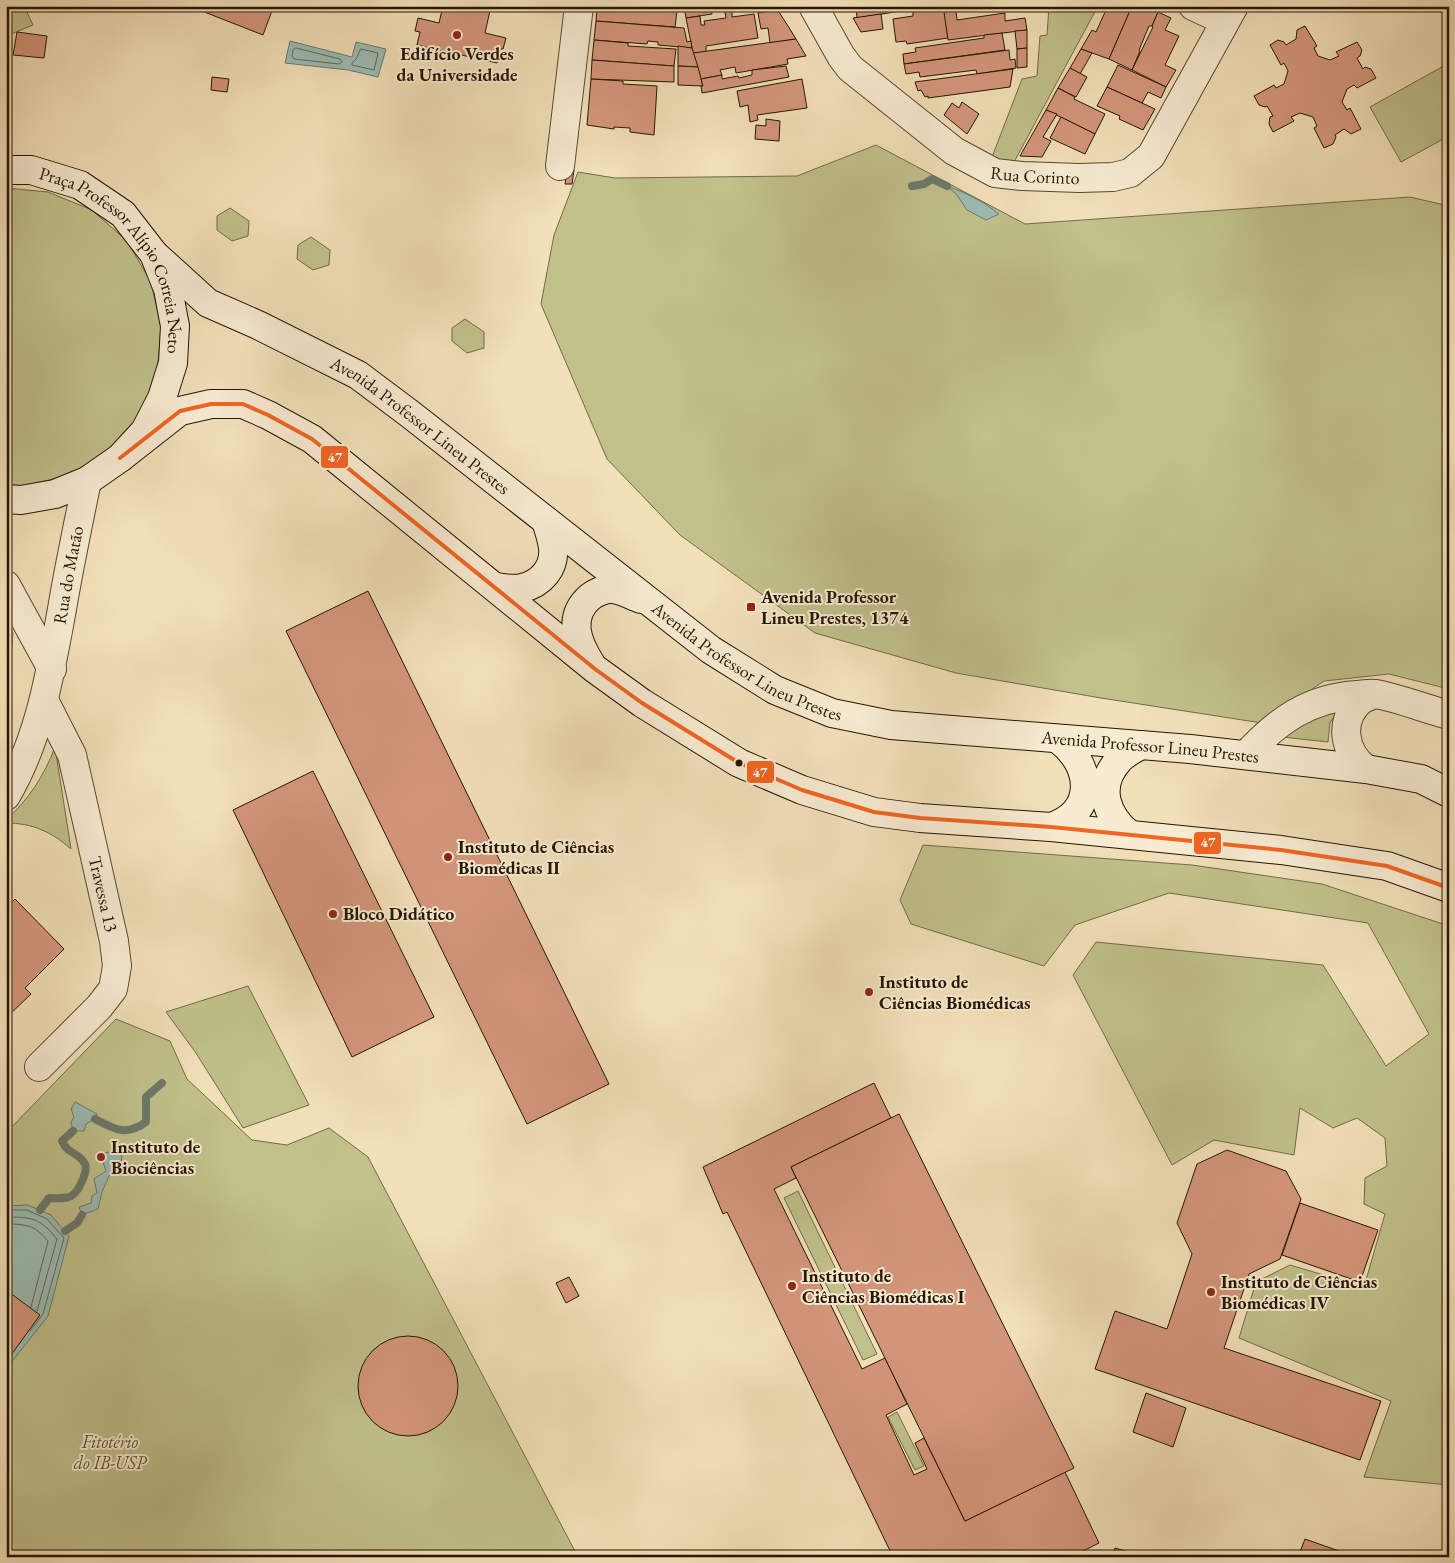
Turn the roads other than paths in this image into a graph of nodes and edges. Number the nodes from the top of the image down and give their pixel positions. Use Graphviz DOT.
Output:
graph roads {
  1 [pos="578,6"];
  2 [pos="813,6"];
  3 [pos="1193,6"];
  4 [pos="1230,14"];
  5 [pos="560,166"];
  6 [pos="6,170"];
  7 [pos="154,254"];
  8 [pos="120,458"];
  9 [pos="86,481"];
  10 [pos="6,499"];
  11 [pos="546,521"];
  12 [pos="6,585"];
  13 [pos="495,587"];
  14 [pos="654,605"];
  15 [pos="52,669"];
  16 [pos="595,669"];
  17 [pos="1374,694"];
  18 [pos="44,700"];
  19 [pos="1449,715"];
  20 [pos="1058,739"];
  21 [pos="1142,745"];
  22 [pos="1246,755"];
  23 [pos="1366,770"];
  24 [pos="1449,793"];
  25 [pos="6,796"];
  26 [pos="1051,827"];
  27 [pos="1130,836"];
  28 [pos="1449,888"];
  29 [pos="39,1067"];
  1 -- 5 [label="main road"];
  2 -- 4 [label="main road, Rua Corinto"];
  3 -- 4 [label="main road"];
  6 -- 7 [label="main road, Praça Professor Alípio Correia Neto"];
  7 -- 8 [label="main road, Praça Professor Alípio Correia Neto"];
  7 -- 11 [label="main road, Avenida Professor Lineu Prestes"];
  8 -- 9 [label="main road, Praça Professor Alípio Correia Neto"];
  8 -- 13 [label="main road"];
  9 -- 10 [label="main road, Praça Professor Alípio Correia Neto"];
  9 -- 15 [label="main road, Rua do Matão"];
  11 -- 13 [label="main road"];
  11 -- 14 [label="main road, Avenida Professor Lineu Prestes"];
  12 -- 15 [label="main road, Rua do Matão"];
  13 -- 16 [label="main road"];
  14 -- 16 [label="main road"];
  14 -- 20 [label="main road, Avenida Professor Lineu Prestes"];
  15 -- 18 [label="main road, Rua do Matão"];
  16 -- 26 [label="main road"];
  17 -- 19 [label="main road"];
  17 -- 22 [label="main road"];
  17 -- 23 [label="main road"];
  18 -- 25 [label="main road, Rua do Matão"];
  18 -- 29 [label="main road, Travessa 13"];
  20 -- 21 [label="main road, Avenida Professor Lineu Prestes"];
  20 -- 26 [label="main road"];
  21 -- 22 [label="main road, Avenida Professor Lineu Prestes"];
  21 -- 27 [label="main road"];
  22 -- 23 [label="main road, Avenida Professor Lineu Prestes"];
  23 -- 24 [label="main road, Avenida Professor Lineu Prestes"];
  26 -- 27 [label="main road"];
  27 -- 28 [label="main road"];
}
